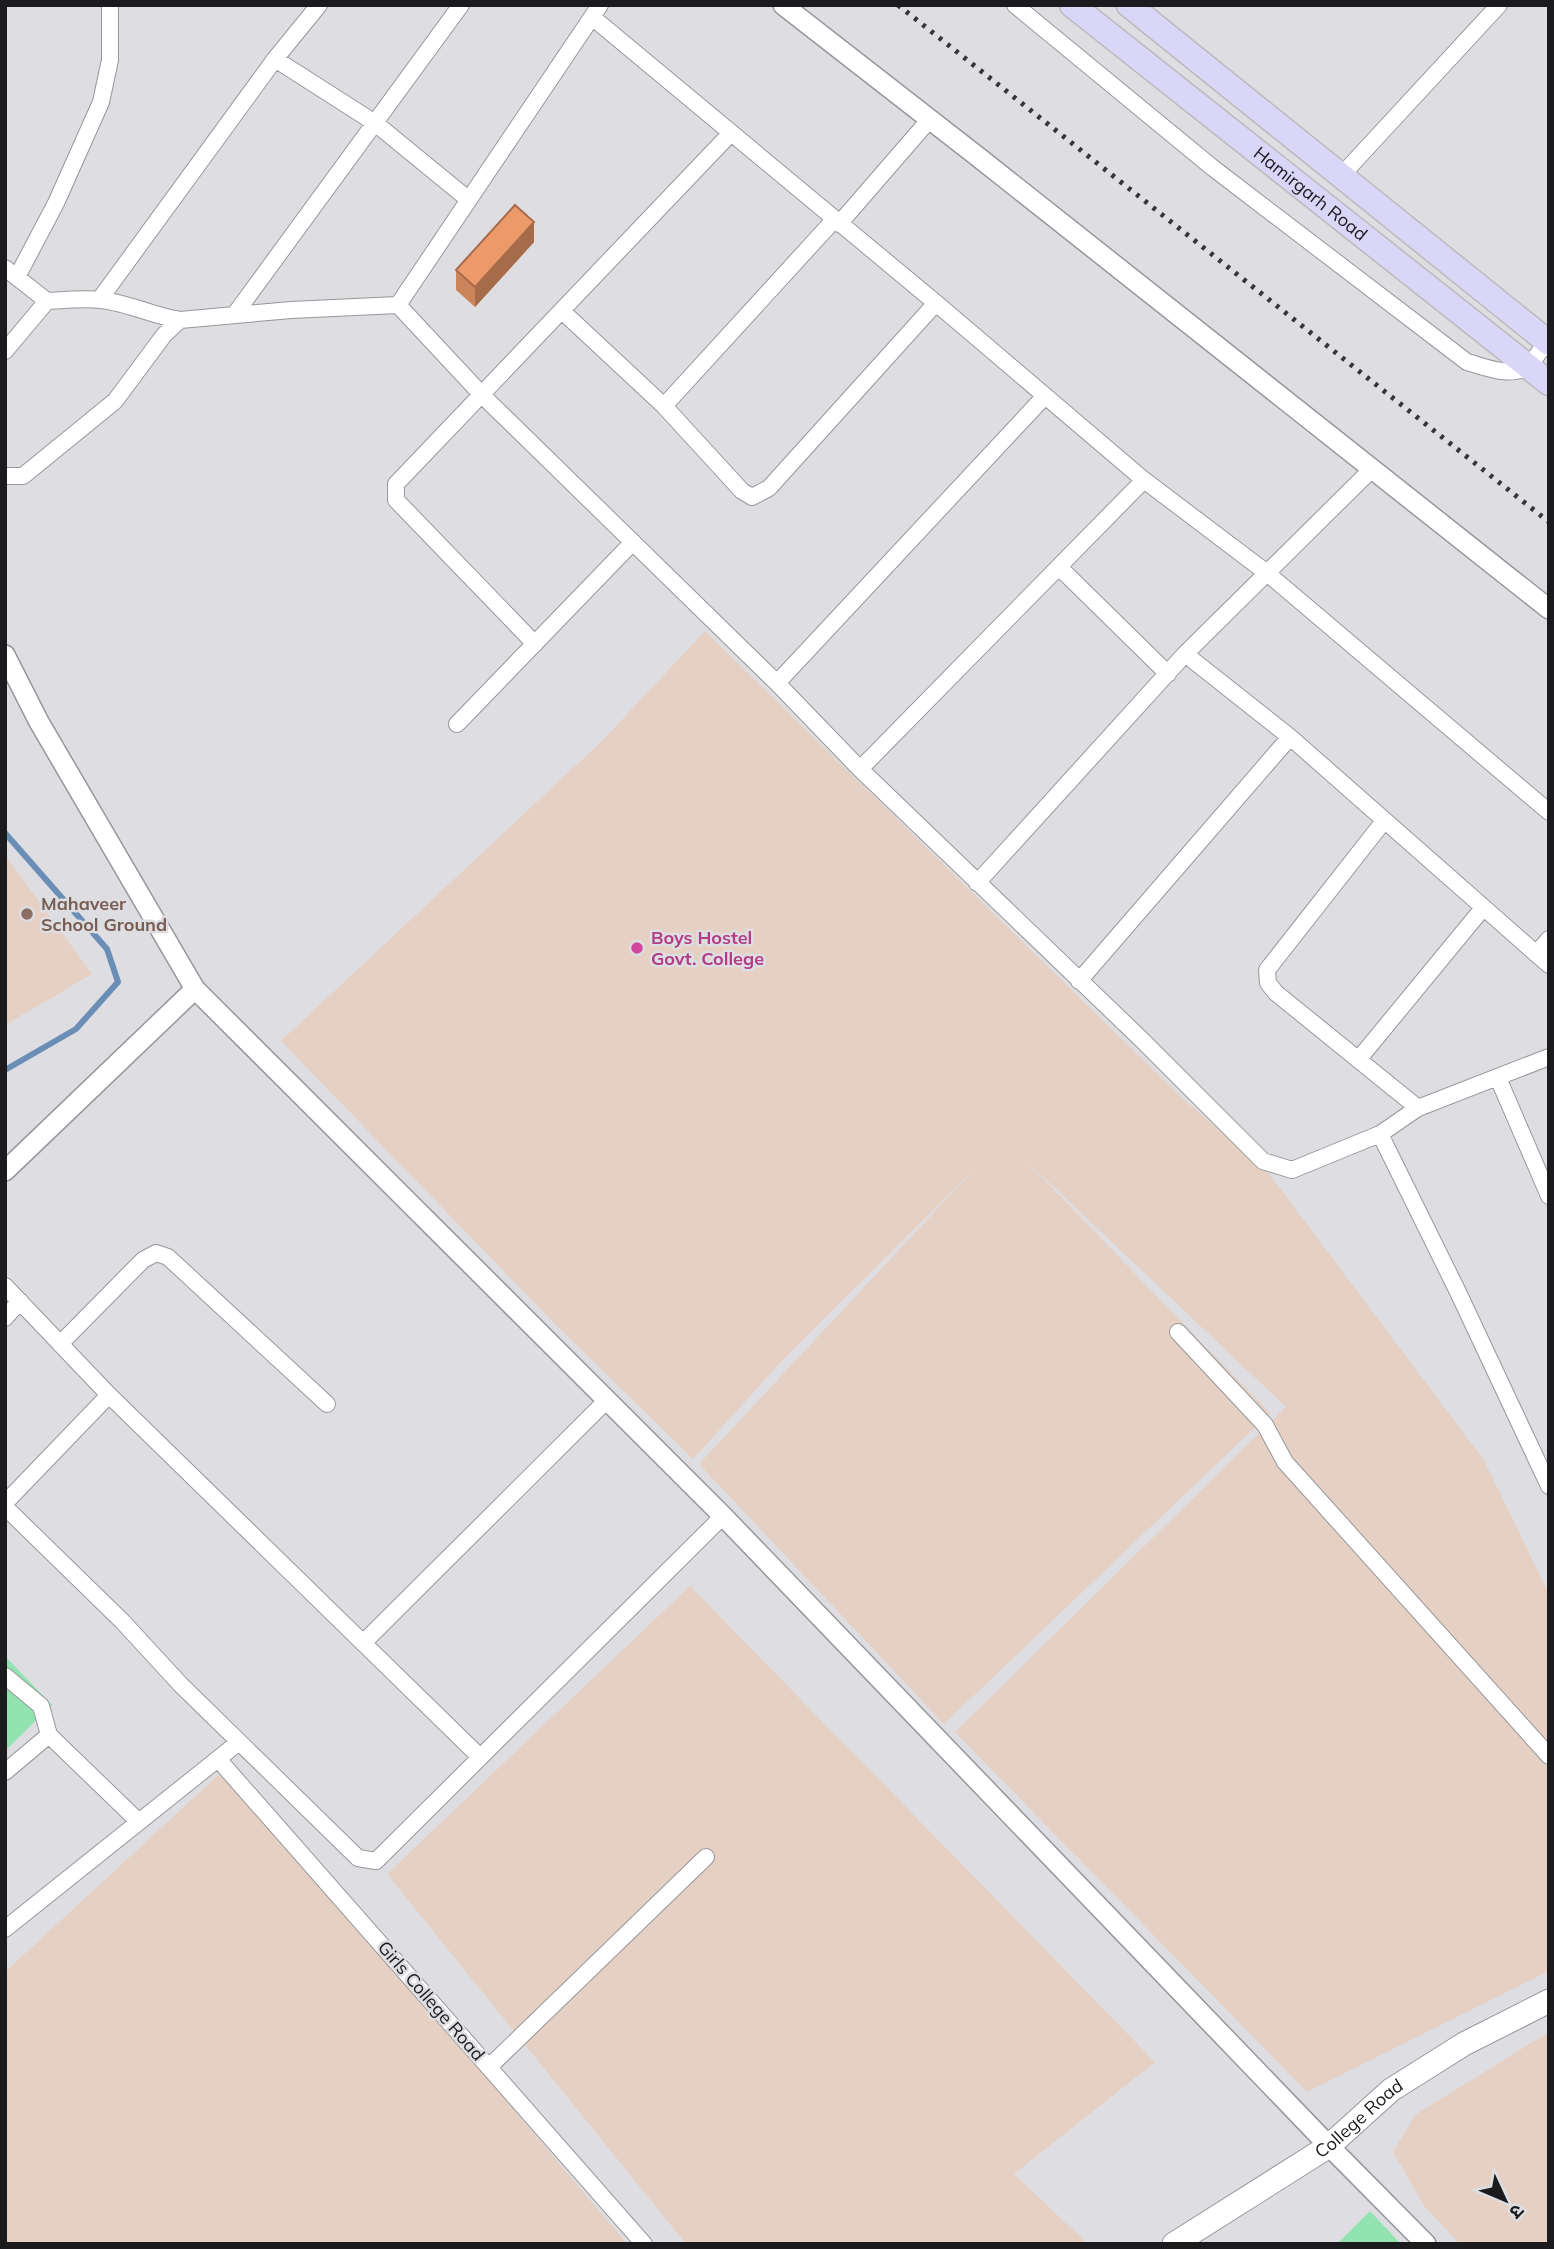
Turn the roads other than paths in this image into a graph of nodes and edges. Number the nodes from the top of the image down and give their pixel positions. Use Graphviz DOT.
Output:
graph roads {
  1 [pos="110,5"];
  2 [pos="319,5"];
  3 [pos="461,5"];
  4 [pos="783,5"];
  5 [pos="1015,5"];
  6 [pos="1072,5"];
  7 [pos="1129,5"];
  8 [pos="1499,5"];
  9 [pos="596,11"];
  10 [pos="275,59"];
  11 [pos="930,119"];
  12 [pos="375,123"];
  13 [pos="731,132"];
  14 [pos="1340,177"];
  15 [pos="469,200"];
  16 [pos="836,222"];
  17 [pos="11,272"];
  18 [pos="100,299"];
  19 [pos="47,301"];
  20 [pos="936,303"];
  21 [pos="398,305"];
  22 [pos="562,311"];
  23 [pos="235,314"];
  24 [pos="180,320"];
  25 [pos="1548,343"];
  26 [pos="5,351"];
  27 [pos="1528,366"];
  28 [pos="1549,383"];
  29 [pos="482,395"];
  30 [pos="1044,397"];
  31 [pos="664,406"];
  32 [pos="1372,469"];
  33 [pos="5,476"];
  34 [pos="1144,480"];
  35 [pos="633,542"];
  36 [pos="1060,568"];
  37 [pos="1267,573"];
  38 [pos="1549,609"];
  39 [pos="535,644"];
  40 [pos="1185,654"];
  41 [pos="5,655"];
  42 [pos="1168,674"];
  43 [pos="776,682"];
  44 [pos="457,724"];
  45 [pos="1290,737"];
  46 [pos="860,769"];
  47 [pos="1549,812"];
  48 [pos="1384,821"];
  49 [pos="977,883"];
  50 [pos="1483,908"];
  51 [pos="1549,939"];
  52 [pos="1542,959"];
  53 [pos="1079,982"];
  54 [pos="195,989"];
  55 [pos="1549,1057"];
  56 [pos="1358,1060"];
  57 [pos="1498,1077"];
  58 [pos="1418,1108"];
  59 [pos="1380,1134"];
  60 [pos="5,1171"];
  61 [pos="1549,1196"];
  62 [pos="5,1286"];
  63 [pos="20,1301"];
  64 [pos="5,1318"];
  65 [pos="1178,1332"];
  66 [pos="60,1344"];
  67 [pos="109,1395"];
  68 [pos="607,1400"];
  69 [pos="327,1404"];
  70 [pos="1549,1486"];
  71 [pos="5,1505"];
  72 [pos="723,1516"];
  73 [pos="363,1643"];
  74 [pos="5,1676"];
  75 [pos="49,1735"];
  76 [pos="239,1742"];
  77 [pos="1549,1756"];
  78 [pos="480,1757"];
  79 [pos="218,1759"];
  80 [pos="5,1772"];
  81 [pos="139,1822"];
  82 [pos="706,1857"];
  83 [pos="5,1929"];
  84 [pos="1549,2001"];
  85 [pos="489,2067"];
  86 [pos="1329,2146"];
  87 [pos="644,2244"];
  88 [pos="1174,2244"];
  89 [pos="1426,2244"];
  1 -- 17 [label="street"];
  2 -- 10 [label="street"];
  3 -- 12 [label="street"];
  4 -- 11 [label="street"];
  5 -- 27 [label="street"];
  6 -- 27 [label="main road, Hamirgarh Road"];
  7 -- 14 [label="main road, Hamirgarh Road"];
  8 -- 14 [label="street"];
  9 -- 13 [label="street"];
  9 -- 15 [label="street"];
  10 -- 12 [label="street"];
  10 -- 18 [label="street"];
  11 -- 16 [label="street"];
  11 -- 32 [label="street"];
  12 -- 15 [label="street"];
  12 -- 23 [label="street"];
  13 -- 16 [label="street"];
  13 -- 22 [label="street"];
  14 -- 25 [label="main road, Hamirgarh Road"];
  15 -- 21 [label="street"];
  16 -- 20 [label="street"];
  16 -- 31 [label="street"];
  17 -- 19 [label="street"];
  18 -- 19 [label="street"];
  18 -- 24 [label="street"];
  19 -- 26 [label="street"];
  20 -- 30 [label="street"];
  20 -- 31 [label="street"];
  21 -- 23 [label="street"];
  21 -- 29 [label="street"];
  22 -- 29 [label="street"];
  22 -- 31 [label="street"];
  23 -- 24 [label="street"];
  24 -- 33 [label="street"];
  25 -- 27 [label="street"];
  27 -- 28 [label="main road, Hamirgarh Road"];
  29 -- 35 [label="street"];
  29 -- 39 [label="street"];
  30 -- 34 [label="street"];
  30 -- 43 [label="street"];
  32 -- 37 [label="street"];
  32 -- 38 [label="street"];
  34 -- 36 [label="street"];
  34 -- 37 [label="street"];
  35 -- 39 [label="street"];
  35 -- 43 [label="street"];
  36 -- 42 [label="street"];
  36 -- 46 [label="street"];
  37 -- 40 [label="street"];
  37 -- 47 [label="street"];
  39 -- 44 [label="street"];
  40 -- 42 [label="street"];
  40 -- 45 [label="street"];
  41 -- 54 [label="street"];
  42 -- 49 [label="street"];
  43 -- 46 [label="street"];
  45 -- 48 [label="street"];
  45 -- 53 [label="street"];
  46 -- 49 [label="street"];
  48 -- 50 [label="street"];
  48 -- 56 [label="street"];
  49 -- 53 [label="street"];
  50 -- 52 [label="street"];
  50 -- 56 [label="street"];
  51 -- 52 [label="street"];
  53 -- 59 [label="street"];
  54 -- 60 [label="street"];
  54 -- 68 [label="street"];
  55 -- 57 [label="street"];
  56 -- 58 [label="street"];
  57 -- 58 [label="street"];
  57 -- 61 [label="street"];
  58 -- 59 [label="street"];
  59 -- 70 [label="street"];
  62 -- 63 [label="street"];
  63 -- 64 [label="street"];
  63 -- 66 [label="street"];
  65 -- 77 [label="street"];
  66 -- 67 [label="street"];
  66 -- 69 [label="street"];
  67 -- 71 [label="street"];
  67 -- 73 [label="street"];
  68 -- 72 [label="street"];
  68 -- 73 [label="street"];
  71 -- 76 [label="street"];
  72 -- 78 [label="street"];
  72 -- 86 [label="street"];
  73 -- 78 [label="street"];
  74 -- 75 [label="street"];
  75 -- 80 [label="street"];
  75 -- 81 [label="street"];
  76 -- 78 [label="street"];
  76 -- 79 [label="street"];
  79 -- 81 [label="street"];
  79 -- 85 [label="street, Girls College Road"];
  81 -- 83 [label="street"];
  82 -- 85 [label="street"];
  84 -- 86 [label="main road, College Road"];
  85 -- 87 [label="street, Girls College Road"];
  86 -- 88 [label="main road, College Road"];
  86 -- 89 [label="street"];
}
